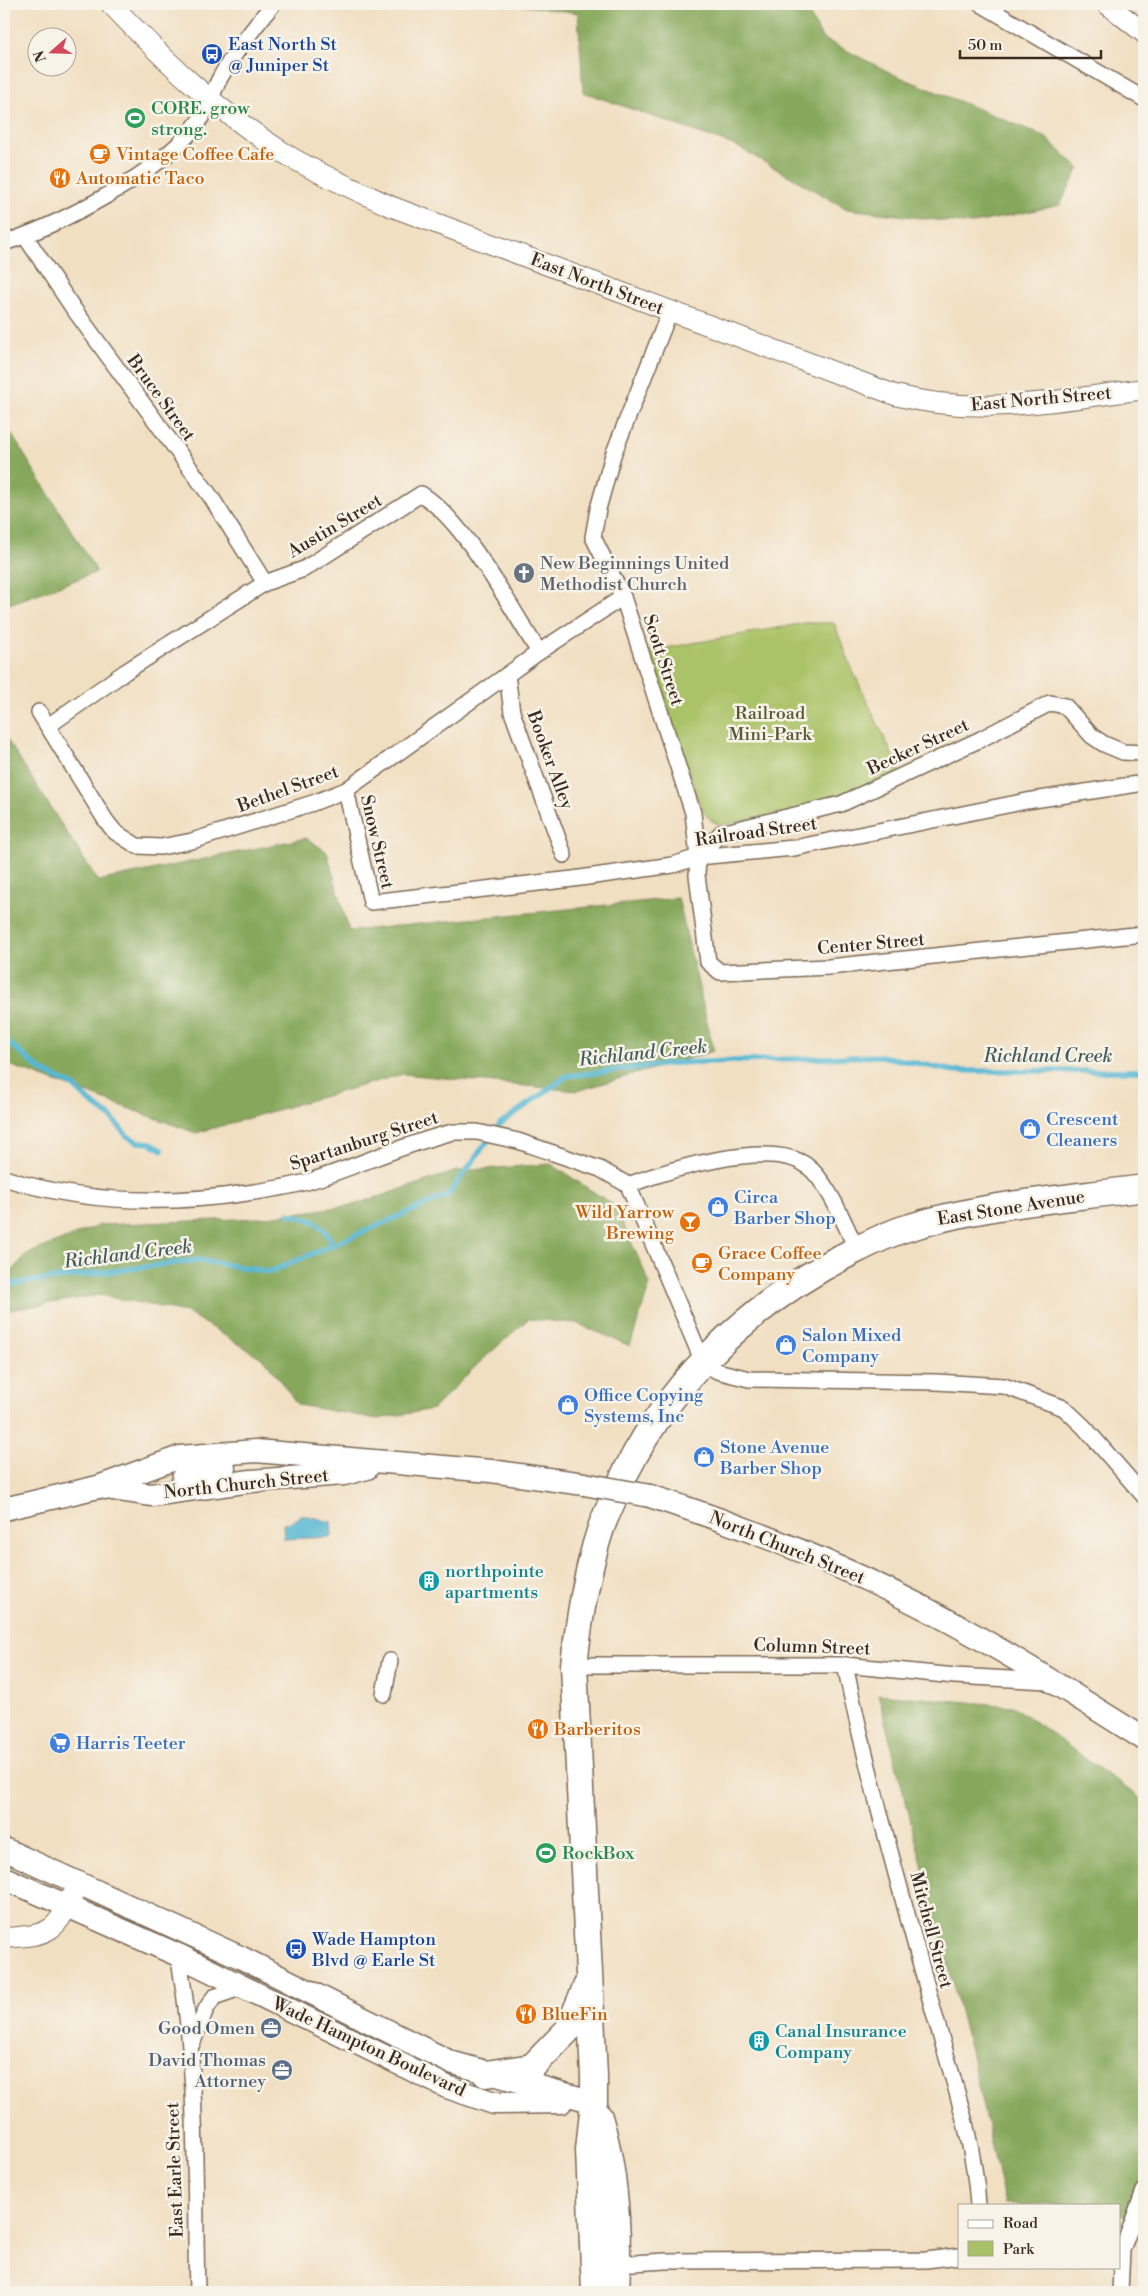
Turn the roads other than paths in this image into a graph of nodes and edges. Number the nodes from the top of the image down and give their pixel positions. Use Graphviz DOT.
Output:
graph roads {
  1 [pos="111,4"];
  2 [pos="273,4"];
  3 [pos="981,4"];
  4 [pos="1106,4"];
  5 [pos="1144,33"];
  6 [pos="1144,98"];
  7 [pos="209,99"];
  8 [pos="25,236"];
  9 [pos="4,243"];
  10 [pos="670,311"];
  11 [pos="1144,390"];
  12 [pos="265,583"];
  13 [pos="623,597"];
  14 [pos="539,652"];
  15 [pos="507,675"];
  16 [pos="39,712"];
  17 [pos="48,726"];
  18 [pos="1144,753"];
  19 [pos="1144,783"];
  20 [pos="346,790"];
  21 [pos="564,855"];
  22 [pos="698,857"];
  23 [pos="371,902"];
  24 [pos="1144,934"];
  25 [pos="4,1178"];
  26 [pos="628,1186"];
  27 [pos="1144,1188"];
  28 [pos="857,1250"];
  29 [pos="703,1362"];
  30 [pos="314,1456"];
  31 [pos="393,1462"];
  32 [pos="98,1487"];
  33 [pos="182,1490"];
  34 [pos="1144,1496"];
  35 [pos="4,1509"];
  36 [pos="390,1660"];
  37 [pos="574,1664"];
  38 [pos="845,1665"];
  39 [pos="1048,1681"];
  40 [pos="384,1694"];
  41 [pos="1144,1739"];
  42 [pos="4,1849"];
  43 [pos="4,1878"];
  44 [pos="79,1882"];
  45 [pos="66,1907"];
  46 [pos="4,1938"];
  47 [pos="178,1955"];
  48 [pos="589,1981"];
  49 [pos="243,1987"];
  50 [pos="190,2047"];
  51 [pos="486,2074"];
  52 [pos="594,2102"];
  53 [pos="1144,2191"];
  54 [pos="978,2204"];
  55 [pos="958,2256"];
  56 [pos="617,2264"];
  57 [pos="197,2292"];
  58 [pos="595,2292"];
  59 [pos="616,2292"];
  60 [pos="1120,2292"];
  1 -- 7 [label="main road, East North Street"];
  2 -- 7 [label="street"];
  3 -- 6 [label="street"];
  4 -- 5 [label="main road"];
  7 -- 8 [label="street"];
  7 -- 10 [label="main road, East North Street"];
  8 -- 9 [label="street"];
  8 -- 12 [label="street, Bruce Street"];
  10 -- 11 [label="main road, East North Street"];
  10 -- 13 [label="street, Scott Street"];
  12 -- 14 [label="street, Austin Street"];
  12 -- 17 [label="street, Austin Street"];
  13 -- 14 [label="street, Bethel Street"];
  13 -- 22 [label="street, Scott Street"];
  14 -- 15 [label="street, Bethel Street"];
  15 -- 20 [label="street, Bethel Street"];
  15 -- 21 [label="street, Booker Alley"];
  16 -- 17 [label="street, Bethel Street"];
  17 -- 20 [label="street, Bethel Street"];
  18 -- 22 [label="street, Becker Street"];
  19 -- 22 [label="street, Railroad Street"];
  20 -- 23 [label="street, Snow Street"];
  22 -- 23 [label="street, Railroad Street"];
  22 -- 24 [label="street, Center Street"];
  25 -- 26 [label="street, Spartanburg Street"];
  26 -- 28 [label="street"];
  26 -- 29 [label="street"];
  27 -- 28 [label="highway, East Stone Avenue"];
  28 -- 29 [label="highway, East Stone Avenue"];
  29 -- 34 [label="street"];
  29 -- 37 [label="highway, East Stone Avenue"];
  30 -- 31 [label="main road, North Church Street"];
  30 -- 32 [label="main road, North Church Street"];
  30 -- 33 [label="main road"];
  31 -- 33 [label="main road, North Church Street"];
  31 -- 39 [label="main road, North Church Street, bridge"];
  32 -- 33 [label="main road, North Church Street"];
  32 -- 35 [label="main road, North Church Street"];
  36 -- 40 [label="street"];
  37 -- 38 [label="street, Column Street"];
  37 -- 48 [label="highway, East Stone Avenue"];
  38 -- 39 [label="street, Column Street"];
  38 -- 54 [label="street, Mitchell Street"];
  39 -- 41 [label="main road, North Church Street"];
  42 -- 44 [label="main road, Wade Hampton Boulevard"];
  43 -- 45 [label="main road, Wade Hampton Boulevard"];
  44 -- 45 [label="main road"];
  44 -- 51 [label="main road, Wade Hampton Boulevard"];
  45 -- 46 [label="main road"];
  45 -- 47 [label="main road, Wade Hampton Boulevard"];
  47 -- 49 [label="main road, Wade Hampton Boulevard"];
  47 -- 50 [label="street, East Earle Street"];
  48 -- 51 [label="highway"];
  48 -- 52 [label="highway, East Stone Avenue"];
  49 -- 50 [label="street, East Earle Street"];
  49 -- 52 [label="main road, Wade Hampton Boulevard"];
  50 -- 57 [label="street, East Earle Street"];
  51 -- 52 [label="main road, Wade Hampton Boulevard"];
  52 -- 56 [label="highway, East Stone Avenue"];
  52 -- 58 [label="highway, East Stone Avenue"];
  53 -- 60 [label="street"];
  55 -- 56 [label="street"];
  56 -- 59 [label="highway, East Stone Avenue"];
}
